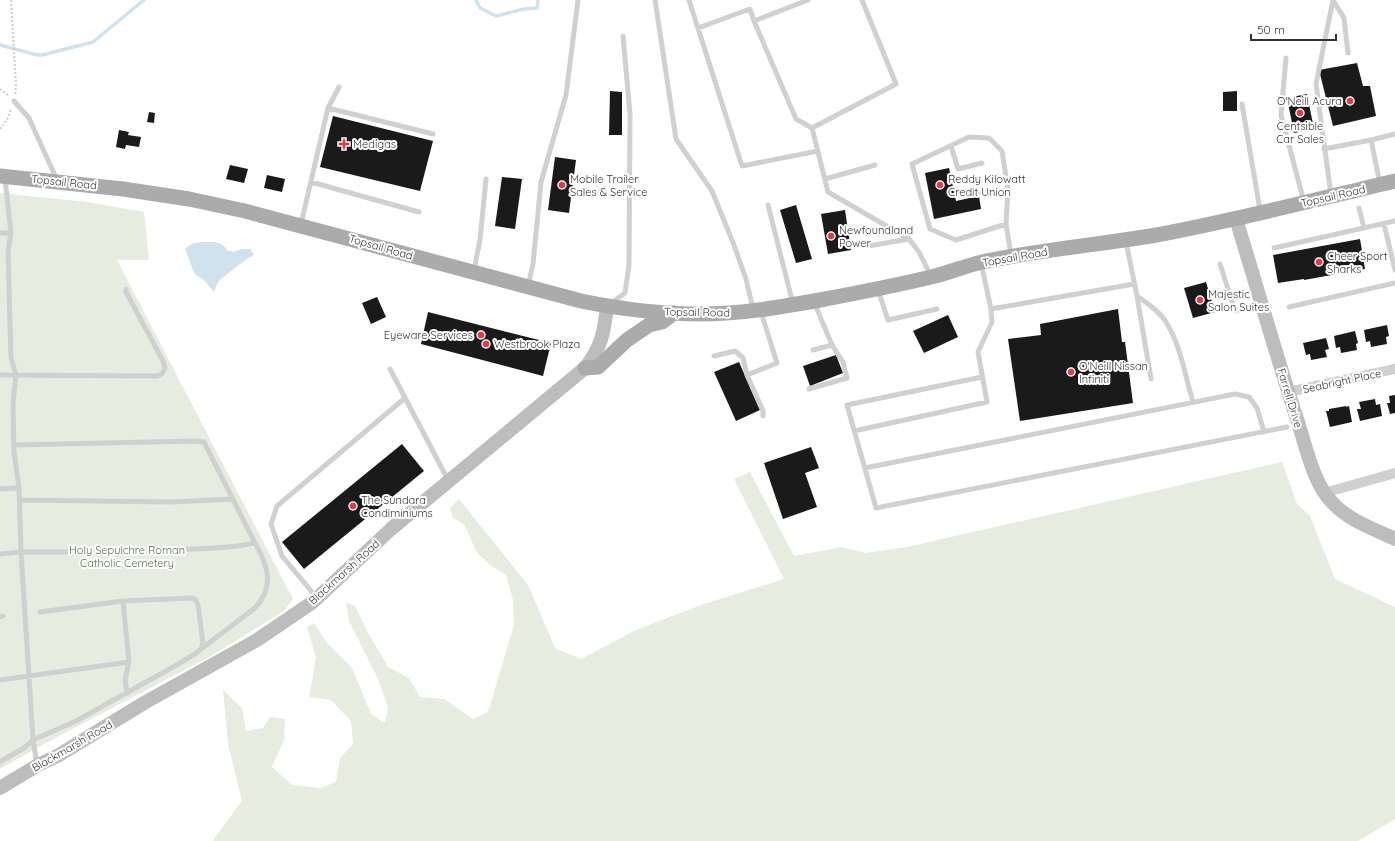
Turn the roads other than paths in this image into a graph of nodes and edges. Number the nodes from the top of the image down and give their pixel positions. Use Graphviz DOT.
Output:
graph roads {
  1 [pos="578,0"];
  2 [pos="655,0"];
  3 [pos="689,0"];
  4 [pos="808,0"];
  5 [pos="862,0"];
  6 [pos="754,21"];
  7 [pos="698,28"];
  8 [pos="623,36"];
  9 [pos="1348,53"];
  10 [pos="1286,58"];
  11 [pos="340,87"];
  12 [pos="14,101"];
  13 [pos="1242,104"];
  14 [pos="328,108"];
  15 [pos="812,128"];
  16 [pos="433,134"];
  17 [pos="1395,134"];
  18 [pos="1371,140"];
  19 [pos="951,146"];
  20 [pos="1324,149"];
  21 [pos="818,151"];
  22 [pos="982,163"];
  23 [pos="875,165"];
  24 [pos="2,176"];
  25 [pos="825,179"];
  26 [pos="486,180"];
  27 [pos="57,181"];
  28 [pos="311,182"];
  29 [pos="1388,183"];
  30 [pos="1008,190"];
  31 [pos="964,194"];
  32 [pos="1331,196"];
  33 [pos="1304,202"];
  34 [pos="768,205"];
  35 [pos="1359,208"];
  36 [pos="419,212"];
  37 [pos="1261,213"];
  38 [pos="1236,219"];
  39 [pos="1395,221"];
  40 [pos="1006,224"];
  41 [pos="1384,224"];
  42 [pos="301,225"];
  43 [pos="1364,228"];
  44 [pos="0,233"];
  45 [pos="11,233"];
  46 [pos="909,239"];
  47 [pos="1125,239"];
  48 [pos="868,246"];
  49 [pos="1274,248"];
  50 [pos="1393,254"];
  51 [pos="1012,256"];
  52 [pos="981,262"];
  53 [pos="1220,264"];
  54 [pos="1395,270"];
  55 [pos="473,273"];
  56 [pos="932,277"];
  57 [pos="1395,283"];
  58 [pos="1134,284"];
  59 [pos="528,287"];
  60 [pos="126,289"];
  61 [pos="877,289"];
  62 [pos="1136,296"];
  63 [pos="813,301"];
  64 [pos="1261,302"];
  65 [pos="794,305"];
  66 [pos="607,306"];
  67 [pos="1289,307"];
  68 [pos="757,309"];
  69 [pos="937,309"];
  70 [pos="991,309"];
  71 [pos="674,313"];
  72 [pos="832,345"];
  73 [pos="813,350"];
  74 [pos="714,356"];
  75 [pos="584,368"];
  76 [pos="390,369"];
  77 [pos="1395,369"];
  78 [pos="0,375"];
  79 [pos="16,375"];
  80 [pos="747,375"];
  81 [pos="982,377"];
  82 [pos="1152,379"];
  83 [pos="809,390"];
  84 [pos="1288,392"];
  85 [pos="405,398"];
  86 [pos="1193,402"];
  87 [pos="763,416"];
  88 [pos="1287,427"];
  89 [pos="854,431"];
  90 [pos="1264,432"];
  91 [pos="14,445"];
  92 [pos="864,468"];
  93 [pos="1395,473"];
  94 [pos="448,481"];
  95 [pos="19,488"];
  96 [pos="0,489"];
  97 [pos="1324,493"];
  98 [pos="232,498"];
  99 [pos="20,500"];
  100 [pos="1395,539"];
  101 [pos="255,543"];
  102 [pos="21,552"];
  103 [pos="0,554"];
  104 [pos="317,598"];
  105 [pos="123,601"];
  106 [pos="40,612"];
  107 [pos="201,649"];
  108 [pos="129,662"];
  109 [pos="30,676"];
  110 [pos="0,680"];
  111 [pos="127,693"];
  112 [pos="33,740"];
  113 [pos="0,762"];
  114 [pos="38,765"];
  115 [pos="0,788"];
  1 -- 59 [label="lane"];
  2 -- 68 [label="lane"];
  3 -- 7 [label="lane"];
  4 -- 6 [label="lane"];
  5 -- 15 [label="lane"];
  6 -- 7 [label="lane"];
  6 -- 15 [label="lane"];
  7 -- 21 [label="lane"];
  8 -- 66 [label="lane"];
  9 -- 20 [label="lane"];
  10 -- 33 [label="lane"];
  11 -- 14 [label="lane"];
  12 -- 27 [label="lane"];
  13 -- 37 [label="lane"];
  14 -- 16 [label="lane"];
  14 -- 28 [label="lane"];
  15 -- 21 [label="lane"];
  17 -- 18 [label="lane"];
  18 -- 20 [label="lane"];
  18 -- 29 [label="lane"];
  19 -- 22 [label="lane"];
  19 -- 30 [label="lane"];
  19 -- 40 [label="lane"];
  20 -- 32 [label="lane"];
  21 -- 25 [label="lane"];
  23 -- 25 [label="lane"];
  24 -- 27 [label="main road, Topsail Road"];
  24 -- 45 [label="lane"];
  25 -- 46 [label="lane"];
  26 -- 55 [label="lane"];
  27 -- 42 [label="main road, Topsail Road"];
  28 -- 36 [label="lane"];
  28 -- 42 [label="lane"];
  29 -- 32 [label="main road, Topsail Road"];
  30 -- 31 [label="lane"];
  30 -- 40 [label="lane"];
  32 -- 33 [label="main road, Topsail Road"];
  33 -- 37 [label="main road, Topsail Road"];
  34 -- 65 [label="lane"];
  35 -- 43 [label="lane"];
  37 -- 38 [label="main road, Topsail Road"];
  38 -- 47 [label="main road, Topsail Road"];
  38 -- 64 [label="main road, Farrell Drive"];
  39 -- 41 [label="lane"];
  40 -- 51 [label="lane"];
  41 -- 43 [label="lane"];
  41 -- 50 [label="lane"];
  42 -- 55 [label="main road, Topsail Road"];
  43 -- 49 [label="lane"];
  44 -- 45 [label="lane"];
  45 -- 79 [label="lane"];
  46 -- 48 [label="lane"];
  46 -- 56 [label="lane"];
  47 -- 51 [label="main road, Topsail Road"];
  47 -- 58 [label="lane"];
  50 -- 54 [label="lane"];
  51 -- 52 [label="main road, Topsail Road"];
  52 -- 56 [label="main road, Topsail Road"];
  52 -- 70 [label="lane"];
  53 -- 64 [label="lane"];
  55 -- 59 [label="main road, Topsail Road"];
  56 -- 61 [label="main road, Topsail Road"];
  57 -- 67 [label="lane"];
  58 -- 62 [label="lane"];
  58 -- 70 [label="lane"];
  59 -- 66 [label="main road, Topsail Road"];
  60 -- 79 [label="lane"];
  61 -- 63 [label="main road, Topsail Road"];
  61 -- 69 [label="lane"];
  62 -- 82 [label="lane"];
  62 -- 86 [label="lane"];
  63 -- 65 [label="main road, Topsail Road"];
  63 -- 72 [label="lane"];
  64 -- 84 [label="main road, Farrell Drive"];
  65 -- 68 [label="main road, Topsail Road"];
  66 -- 71 [label="main road, Topsail Road"];
  66 -- 75 [label="main road, Blackmarsh Road"];
  68 -- 71 [label="main road, Topsail Road"];
  68 -- 80 [label="lane"];
  70 -- 81 [label="lane"];
  71 -- 75 [label="main road"];
  72 -- 73 [label="lane"];
  72 -- 83 [label="lane"];
  74 -- 80 [label="lane"];
  75 -- 94 [label="main road, Blackmarsh Road"];
  76 -- 85 [label="lane"];
  77 -- 84 [label="street, Seabright Place"];
  78 -- 79 [label="lane"];
  79 -- 91 [label="lane"];
  80 -- 87 [label="lane"];
  81 -- 89 [label="lane"];
  81 -- 89 [label="lane"];
  84 -- 97 [label="main road, Farrell Drive"];
  85 -- 94 [label="lane"];
  85 -- 104 [label="lane"];
  86 -- 90 [label="lane"];
  86 -- 92 [label="lane"];
  88 -- 90 [label="lane"];
  89 -- 92 [label="lane"];
  90 -- 92 [label="lane"];
  91 -- 95 [label="lane"];
  91 -- 98 [label="lane"];
  93 -- 97 [label="street"];
  94 -- 104 [label="main road, Blackmarsh Road"];
  95 -- 96 [label="lane"];
  95 -- 99 [label="lane"];
  97 -- 100 [label="main road, Farrell Drive"];
  98 -- 99 [label="lane"];
  98 -- 101 [label="lane"];
  99 -- 102 [label="lane"];
  101 -- 102 [label="lane"];
  101 -- 107 [label="lane"];
  102 -- 103 [label="lane"];
  102 -- 109 [label="lane"];
  104 -- 114 [label="main road, Blackmarsh Road"];
  105 -- 106 [label="lane"];
  105 -- 107 [label="lane"];
  105 -- 108 [label="lane"];
  107 -- 111 [label="lane"];
  108 -- 109 [label="lane"];
  108 -- 111 [label="lane"];
  109 -- 110 [label="lane"];
  109 -- 112 [label="lane"];
  111 -- 112 [label="lane"];
  112 -- 113 [label="lane"];
  112 -- 114 [label="lane"];
  114 -- 115 [label="main road, Blackmarsh Road"];
}
